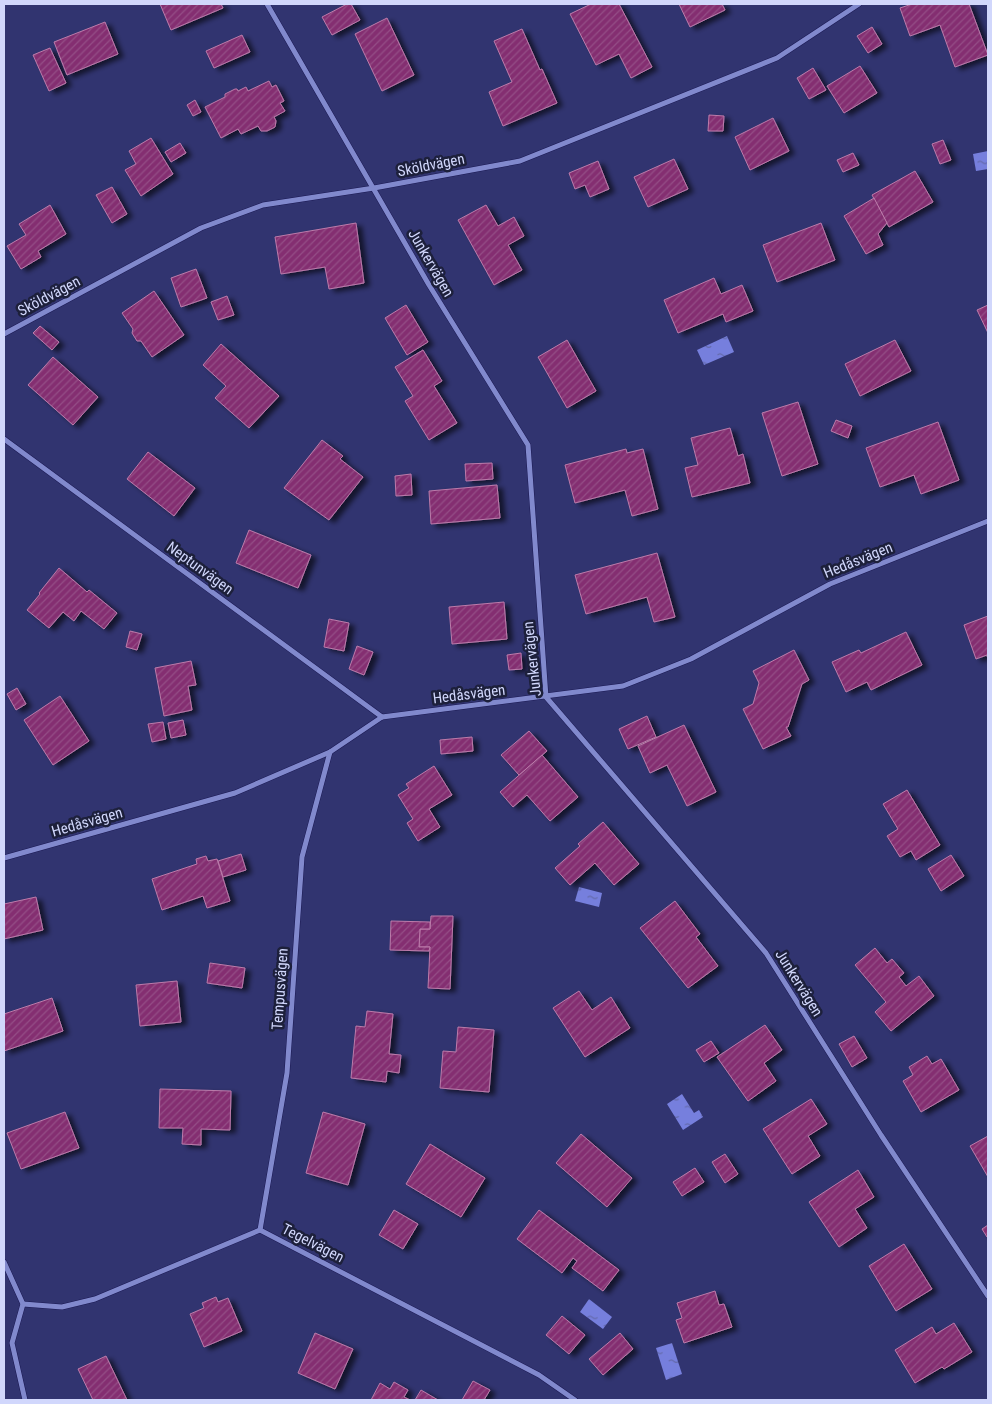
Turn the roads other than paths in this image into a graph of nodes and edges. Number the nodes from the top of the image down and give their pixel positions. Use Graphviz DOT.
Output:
graph roads {
  1 [pos="267,4"];
  2 [pos="859,4"];
  3 [pos="374,188"];
  4 [pos="4,334"];
  5 [pos="4,439"];
  6 [pos="988,521"];
  7 [pos="546,697"];
  8 [pos="382,717"];
  9 [pos="330,752"];
  10 [pos="4,858"];
  11 [pos="260,1230"];
  12 [pos="4,1262"];
  13 [pos="988,1296"];
  14 [pos="24,1304"];
  15 [pos="25,1400"];
  16 [pos="575,1400"];
  1 -- 3 [label="street, Junkervägen"];
  2 -- 3 [label="street, Sköldvägen"];
  3 -- 4 [label="street, Sköldvägen"];
  3 -- 7 [label="street, Junkervägen"];
  5 -- 8 [label="street, Neptunvägen"];
  6 -- 7 [label="street, Hedåsvägen"];
  7 -- 8 [label="street, Hedåsvägen"];
  7 -- 13 [label="street, Junkervägen"];
  8 -- 9 [label="street, Hedåsvägen"];
  9 -- 10 [label="street, Hedåsvägen"];
  9 -- 11 [label="street, Tempusvägen"];
  11 -- 14 [label="street, Tegelvägen"];
  11 -- 16 [label="street, Tegelvägen"];
  12 -- 14 [label="street"];
  14 -- 15 [label="street"];
}
